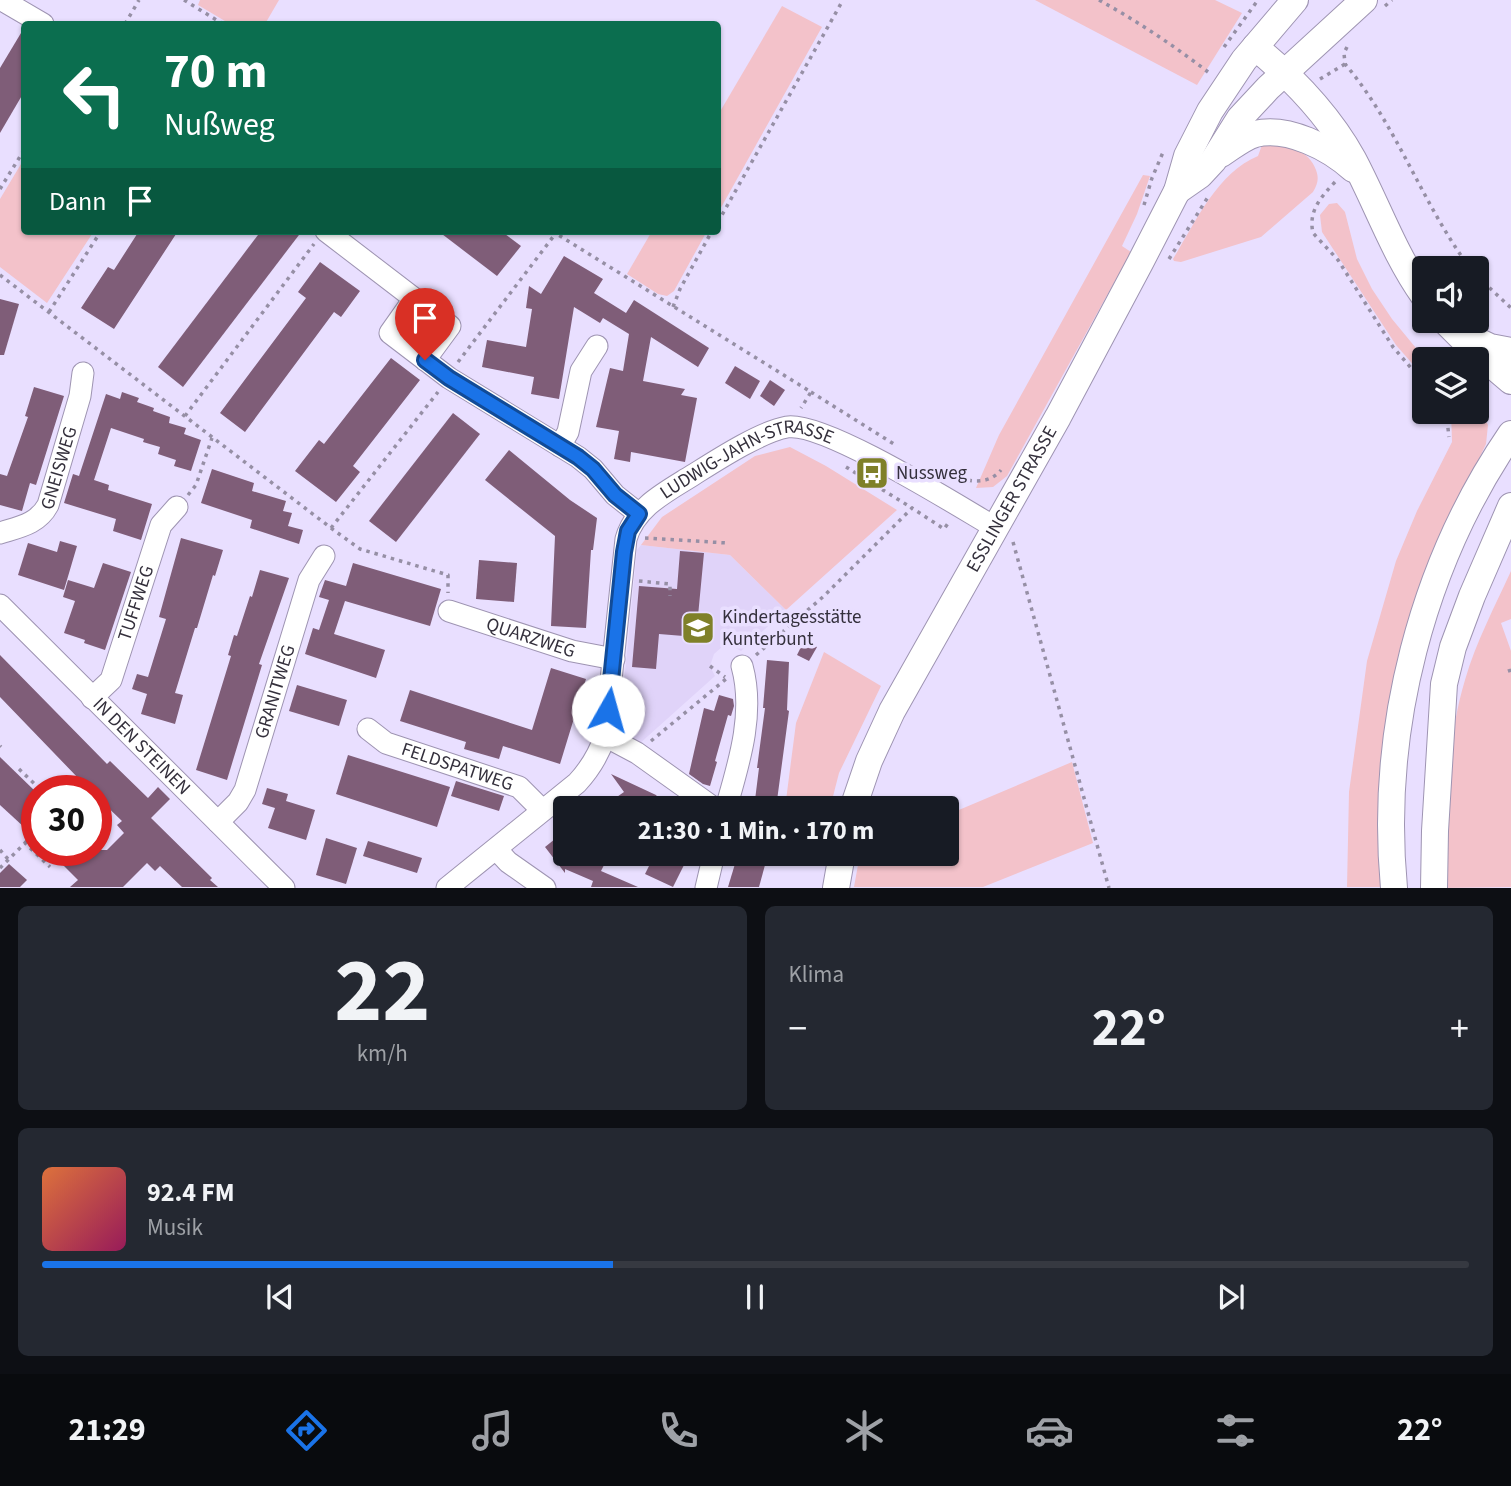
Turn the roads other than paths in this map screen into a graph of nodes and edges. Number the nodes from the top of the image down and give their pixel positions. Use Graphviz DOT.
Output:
graph roads {
  1 [pos="2,0"];
  2 [pos="1295,0"];
  3 [pos="1353,1"];
  4 [pos="38,21"];
  5 [pos="1255,47"];
  6 [pos="1285,71"];
  7 [pos="1213,161"];
  8 [pos="1356,172"];
  9 [pos="1177,191"];
  10 [pos="320,236"];
  11 [pos="1412,276"];
  12 [pos="414,299"];
  13 [pos="1456,333"];
  14 [pos="1464,333"];
  15 [pos="597,346"];
  16 [pos="1511,351"];
  17 [pos="425,360"];
  18 [pos="83,373"];
  19 [pos="1511,381"];
  20 [pos="1511,434"];
  21 [pos="560,446"];
  22 [pos="1511,506"];
  23 [pos="177,507"];
  24 [pos="639,514"];
  25 [pos="1511,528"];
  26 [pos="0,533"];
  27 [pos="1003,533"];
  28 [pos="1491,551"];
  29 [pos="324,556"];
  30 [pos="0,605"];
  31 [pos="449,611"];
  32 [pos="614,659"];
  33 [pos="734,672"];
  34 [pos="92,698"];
  35 [pos="368,729"];
  36 [pos="605,736"];
  37 [pos="698,796"];
  38 [pos="729,796"];
  39 [pos="857,796"];
  40 [pos="542,810"];
  41 [pos="218,822"];
  42 [pos="496,849"];
  43 [pos="711,866"];
  44 [pos="840,866"];
  45 [pos="284,887"];
  46 [pos="447,887"];
  47 [pos="545,887"];
  48 [pos="706,887"];
  49 [pos="836,887"];
  50 [pos="1394,887"];
  51 [pos="1434,887"];
  1 -- 4 [label="street"];
  2 -- 5 [label="main road, ESSLINGER STRASSE"];
  3 -- 6 [label="main road, ESSLINGER STRASSE"];
  5 -- 6 [label="main road"];
  5 -- 9 [label="main road, ESSLINGER STRASSE"];
  6 -- 7 [label="main road, ESSLINGER STRASSE"];
  6 -- 8 [label="main road"];
  7 -- 8 [label="main road"];
  7 -- 9 [label="main road, ESSLINGER STRASSE"];
  8 -- 11 [label="main road"];
  9 -- 27 [label="main road, ESSLINGER STRASSE"];
  10 -- 12 [label="street"];
  12 -- 17 [label="street"];
  12 -- 17 [label="street"];
  13 -- 19 [label="main road"];
  14 -- 16 [label="main road"];
  15 -- 21 [label="street"];
  17 -- 21 [label="street"];
  18 -- 26 [label="street, GNEISWEG"];
  20 -- 50 [label="main road"];
  21 -- 24 [label="street"];
  22 -- 28 [label="main road"];
  23 -- 34 [label="street, TUFFWEG"];
  24 -- 27 [label="street, LUDWIG-JAHN-STRASSE"];
  24 -- 32 [label="street, LUDWIG-JAHN-STRASSE"];
  25 -- 28 [label="main road"];
  27 -- 39 [label="main road, ESSLINGER STRASSE"];
  28 -- 51 [label="main road"];
  29 -- 41 [label="street, GRANITWEG"];
  30 -- 34 [label="street, IN DEN STEINEN"];
  31 -- 32 [label="street, QUARZWEG"];
  32 -- 36 [label="street, LUDWIG-JAHN-STRASSE"];
  33 -- 38 [label="street"];
  34 -- 41 [label="street, IN DEN STEINEN"];
  35 -- 40 [label="street, FELDSPATWEG"];
  36 -- 37 [label="street"];
  36 -- 40 [label="street, LUDWIG-JAHN-STRASSE"];
  40 -- 42 [label="street, LUDWIG-JAHN-STRASSE"];
  41 -- 45 [label="street, IN DEN STEINEN"];
  42 -- 46 [label="street, LUDWIG-JAHN-STRASSE"];
  42 -- 47 [label="street"];
  43 -- 48 [label="street"];
  44 -- 49 [label="main road"];
}
